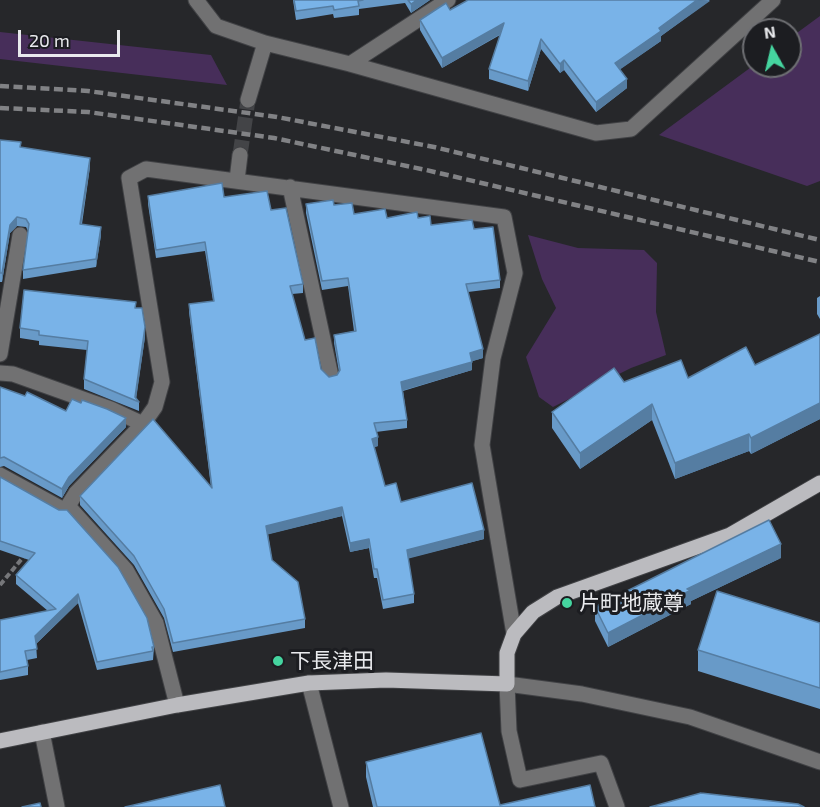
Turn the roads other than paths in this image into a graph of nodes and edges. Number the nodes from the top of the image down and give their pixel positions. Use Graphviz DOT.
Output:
graph roads {
  1 [pos="196,0"];
  2 [pos="448,0"];
  3 [pos="773,0"];
  4 [pos="265,43"];
  5 [pos="350,64"];
  6 [pos="248,100"];
  7 [pos="240,155"];
  8 [pos="237,180"];
  9 [pos="290,187"];
  10 [pos="20,235"];
  11 [pos="0,354"];
  12 [pos="0,373"];
  13 [pos="331,376"];
  14 [pos="143,424"];
  15 [pos="0,475"];
  16 [pos="820,483"];
  17 [pos="64,510"];
  18 [pos="514,634"];
  19 [pos="309,683"];
  20 [pos="507,684"];
  21 [pos="177,705"];
  22 [pos="42,732"];
  23 [pos="0,741"];
  24 [pos="820,762"];
  25 [pos="57,807"];
  26 [pos="340,807"];
  27 [pos="617,807"];
  1 -- 4 [label="street"];
  2 -- 5 [label="street"];
  3 -- 5 [label="street"];
  4 -- 5 [label="street"];
  4 -- 6 [label="street"];
  7 -- 8 [label="street"];
  8 -- 9 [label="street"];
  8 -- 14 [label="street"];
  9 -- 13 [label="street"];
  9 -- 18 [label="street"];
  10 -- 11 [label="street"];
  12 -- 14 [label="street"];
  14 -- 21 [label="street"];
  15 -- 17 [label="street"];
  16 -- 18 [label="main road"];
  18 -- 20 [label="main road"];
  19 -- 20 [label="main road"];
  19 -- 21 [label="main road"];
  19 -- 26 [label="street"];
  20 -- 24 [label="street"];
  20 -- 27 [label="street"];
  21 -- 22 [label="main road"];
  22 -- 23 [label="main road"];
  22 -- 25 [label="street"];
}
